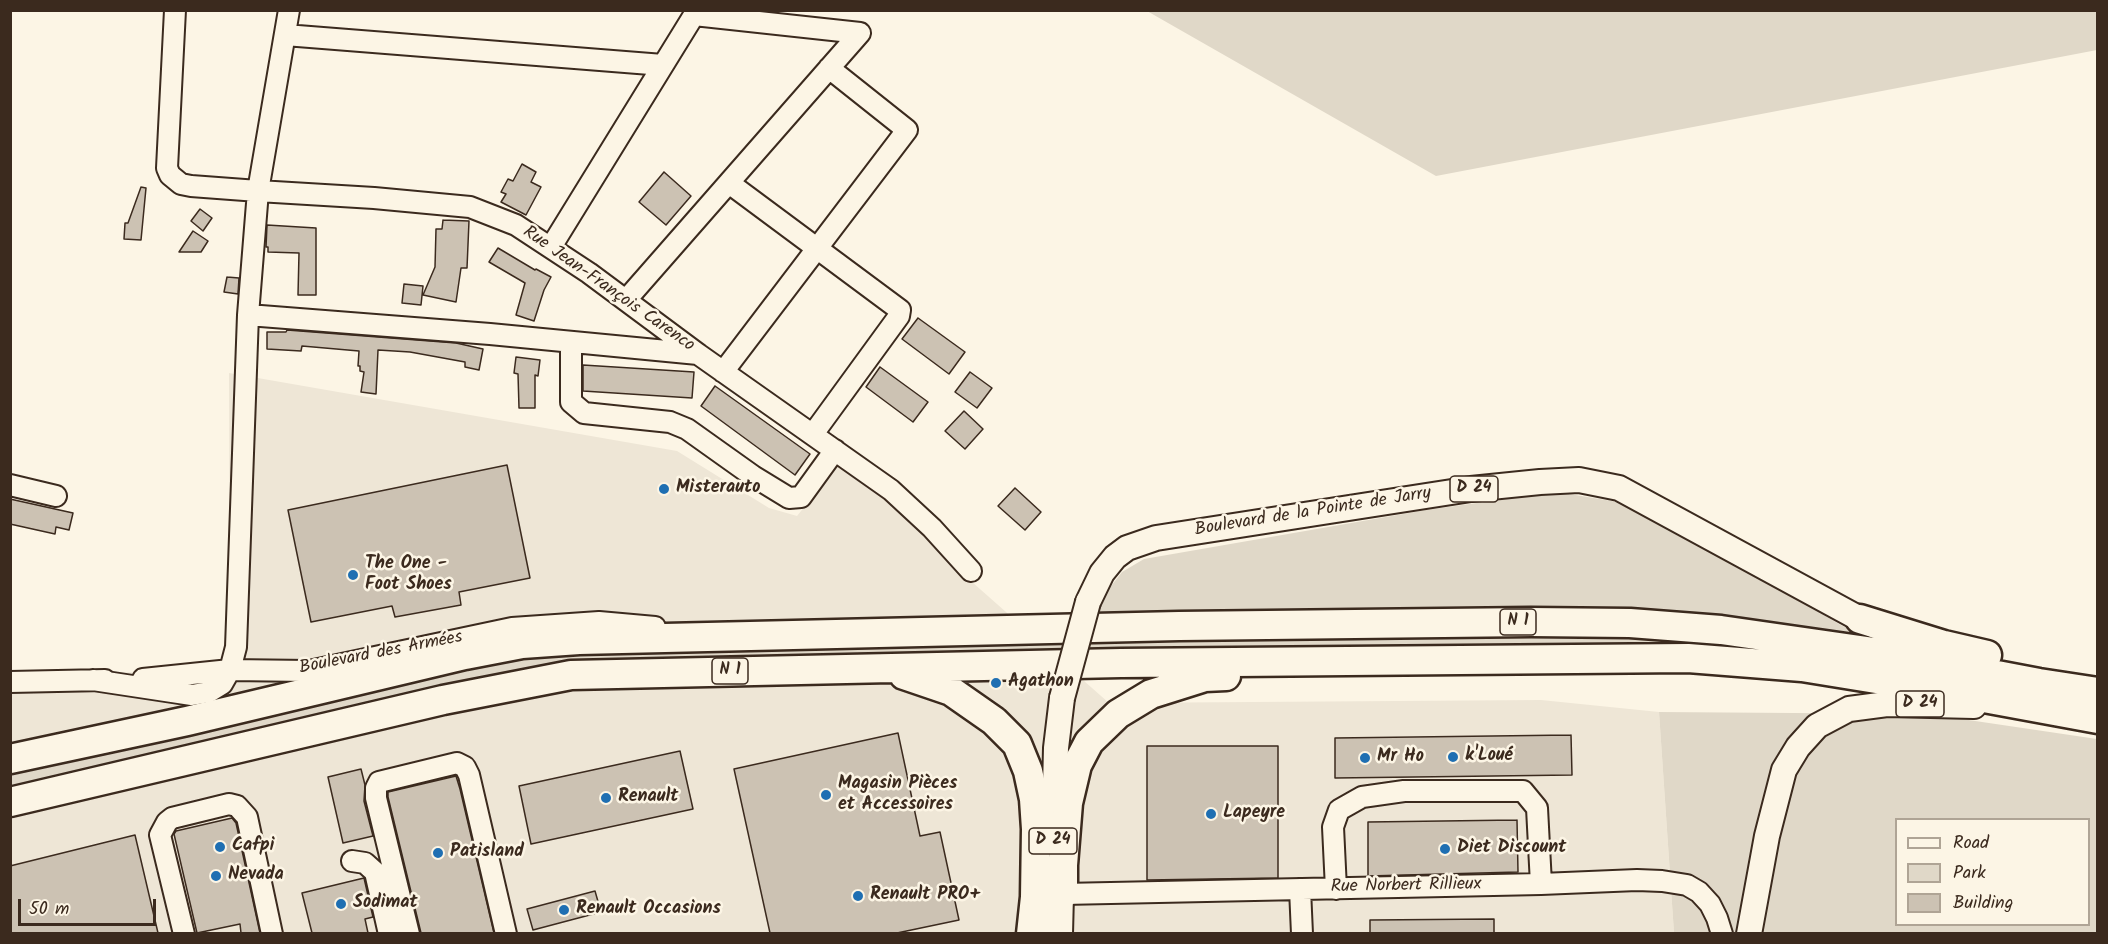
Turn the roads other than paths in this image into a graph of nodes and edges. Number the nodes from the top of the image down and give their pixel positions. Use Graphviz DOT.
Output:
graph roads {
  1 [pos="175,10"];
  2 [pos="289,10"];
  3 [pos="285,35"];
  4 [pos="663,65"];
  5 [pos="829,68"];
  6 [pos="729,183"];
  7 [pos="258,191"];
  8 [pos="551,247"];
  9 [pos="818,248"];
  10 [pos="626,300"];
  11 [pos="248,315"];
  12 [pos="571,342"];
  13 [pos="698,354"];
  14 [pos="723,372"];
  15 [pos="813,434"];
  16 [pos="835,450"];
  17 [pos="10,485"];
  18 [pos="56,496"];
  19 [pos="971,571"];
  20 [pos="1860,619"];
  21 [pos="750,634"];
  22 [pos="1464,659"];
  23 [pos="888,669"];
  24 [pos="230,670"];
  25 [pos="2097,681"];
  26 [pos="10,682"];
  27 [pos="2039,683"];
  28 [pos="2097,692"];
  29 [pos="2057,712"];
  30 [pos="2097,719"];
  31 [pos="10,759"];
  32 [pos="10,802"];
  33 [pos="352,861"];
  34 [pos="1541,884"];
  35 [pos="1300,889"];
  36 [pos="1336,889"];
  37 [pos="1063,894"];
  38 [pos="184,933"];
  39 [pos="272,933"];
  40 [pos="389,933"];
  41 [pos="409,933"];
  42 [pos="506,933"];
  43 [pos="1031,933"];
  44 [pos="1049,933"];
  45 [pos="1062,933"];
  46 [pos="1302,933"];
  47 [pos="1722,933"];
  48 [pos="1749,933"];
  1 -- 7 [label="street, Rue Jean-François Carenco"];
  2 -- 3 [label="street"];
  3 -- 4 [label="street"];
  3 -- 7 [label="street"];
  4 -- 5 [label="street"];
  4 -- 8 [label="street"];
  5 -- 6 [label="street"];
  5 -- 9 [label="street"];
  6 -- 9 [label="street"];
  6 -- 10 [label="street"];
  7 -- 8 [label="street, Rue Jean-François Carenco"];
  7 -- 11 [label="street"];
  8 -- 10 [label="street, Rue Jean-François Carenco"];
  9 -- 14 [label="street"];
  9 -- 15 [label="street"];
  10 -- 13 [label="street, Rue Jean-François Carenco"];
  11 -- 12 [label="street"];
  11 -- 24 [label="street"];
  12 -- 13 [label="street"];
  12 -- 16 [label="street"];
  13 -- 14 [label="street, Rue Jean-François Carenco"];
  14 -- 15 [label="street, Rue Jean-François Carenco"];
  15 -- 16 [label="street, Rue Jean-François Carenco"];
  16 -- 19 [label="street, Rue Jean-François Carenco"];
  17 -- 18 [label="street"];
  20 -- 25 [label="highway"];
  20 -- 27 [label="main road, Boulevard de la Pointe de Jarry / D 24"];
  20 -- 44 [label="main road, Boulevard de la Pointe de Jarry / D 24, bridge"];
  21 -- 24 [label="street, Boulevard des Armées"];
  21 -- 27 [label="highway, N 1"];
  21 -- 31 [label="highway, N 1"];
  22 -- 23 [label="highway, N 1"];
  22 -- 29 [label="highway, N 1"];
  22 -- 37 [label="highway"];
  23 -- 32 [label="highway, N 1"];
  23 -- 43 [label="highway"];
  24 -- 26 [label="street, Boulevard des Armées"];
  27 -- 28 [label="highway, N 1"];
  29 -- 30 [label="highway, N 1"];
  29 -- 48 [label="main road, D 24"];
  33 -- 40 [label="street"];
  34 -- 36 [label="street, Rue Norbert Rillieux"];
  34 -- 36 [label="street"];
  34 -- 47 [label="street, Rue Norbert Rillieux"];
  35 -- 36 [label="street, Rue Norbert Rillieux"];
  35 -- 37 [label="street, Rue Norbert Rillieux"];
  35 -- 46 [label="street"];
  37 -- 45 [label="street"];
  38 -- 39 [label="street"];
  41 -- 42 [label="street"];
}
